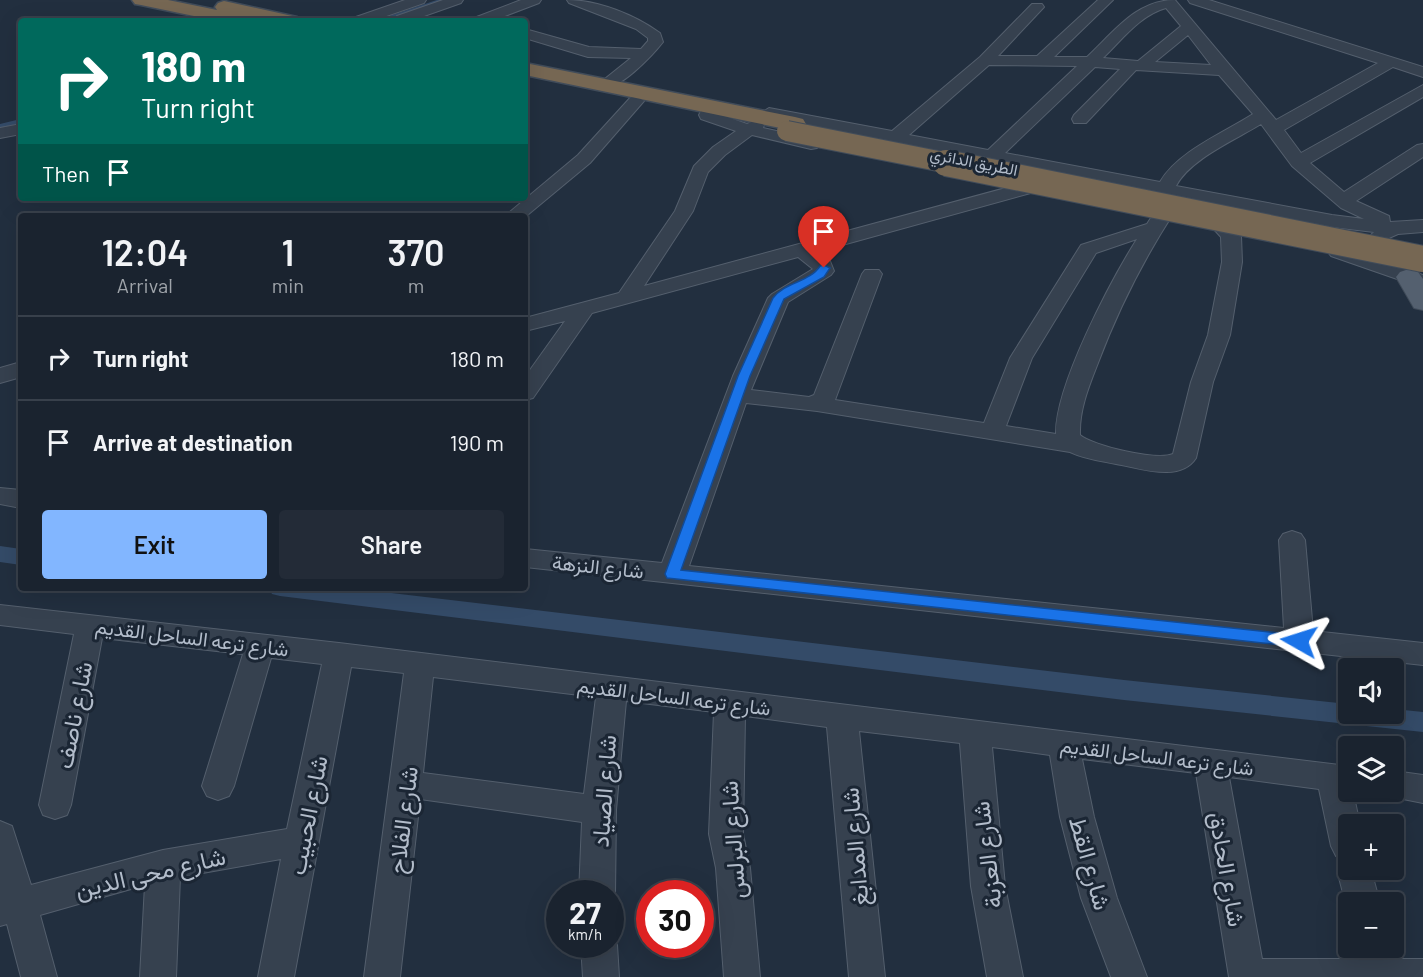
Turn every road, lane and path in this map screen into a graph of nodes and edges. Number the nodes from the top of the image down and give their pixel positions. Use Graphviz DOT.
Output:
graph roads {
  1 [pos="141,0"];
  2 [pos="189,0"];
  3 [pos="416,0"];
  4 [pos="534,0"];
  5 [pos="574,0"];
  6 [pos="1106,0"];
  7 [pos="1199,0"];
  8 [pos="1255,0"];
  9 [pos="454,1"];
  10 [pos="1168,1"];
  11 [pos="1037,7"];
  12 [pos="1242,14"];
  13 [pos="231,18"];
  14 [pos="276,18"];
  15 [pos="366,18"];
  16 [pos="405,18"];
  17 [pos="484,18"];
  18 [pos="492,18"];
  19 [pos="1189,27"];
  20 [pos="528,34"];
  21 [pos="645,54"];
  22 [pos="985,60"];
  23 [pos="1041,61"];
  24 [pos="1089,62"];
  25 [pos="1391,62"];
  26 [pos="1138,65"];
  27 [pos="528,70"];
  28 [pos="1224,71"];
  29 [pos="1423,72"];
  30 [pos="528,79"];
  31 [pos="607,85"];
  32 [pos="1423,90"];
  33 [pos="636,101"];
  34 [pos="711,112"];
  35 [pos="18,115"];
  36 [pos="0,118"];
  37 [pos="1080,119"];
  38 [pos="1268,122"];
  39 [pos="753,128"];
  40 [pos="791,128"];
  41 [pos="18,130"];
  42 [pos="0,133"];
  43 [pos="896,137"];
  44 [pos="1423,149"];
  45 [pos="992,155"];
  46 [pos="1298,162"];
  47 [pos="1031,187"];
  48 [pos="1165,189"];
  49 [pos="1344,200"];
  50 [pos="519,213"];
  51 [pos="1158,221"];
  52 [pos="1221,226"];
  53 [pos="1423,226"];
  54 [pos="1398,227"];
  55 [pos="801,250"];
  56 [pos="1423,252"];
  57 [pos="1413,272"];
  58 [pos="873,274"];
  59 [pos="627,296"];
  60 [pos="1423,302"];
  61 [pos="586,307"];
  62 [pos="528,324"];
  63 [pos="18,370"];
  64 [pos="0,376"];
  65 [pos="528,389"];
  66 [pos="737,395"];
  67 [pos="816,404"];
  68 [pos="992,432"];
  69 [pos="1077,445"];
  70 [pos="0,496"];
  71 [pos="18,499"];
  72 [pos="1292,540"];
  73 [pos="528,558"];
  74 [pos="672,574"];
  75 [pos="0,615"];
  76 [pos="90,626"];
  77 [pos="1299,641"];
  78 [pos="260,645"];
  79 [pos="339,654"];
  80 [pos="1423,654"];
  81 [pos="420,664"];
  82 [pos="612,688"];
  83 [pos="730,704"];
  84 [pos="842,716"];
  85 [pos="975,733"];
  86 [pos="1064,745"];
  87 [pos="1210,762"];
  88 [pos="1338,778"];
  89 [pos="406,784"];
  90 [pos="218,786"];
  91 [pos="1404,786"];
  92 [pos="1423,789"];
  93 [pos="55,805"];
  94 [pos="599,810"];
  95 [pos="0,836"];
  96 [pos="301,841"];
  97 [pos="163,865"];
  98 [pos="597,880"];
  99 [pos="9,906"];
  100 [pos="600,958"];
  101 [pos="1376,962"];
  102 [pos="39,977"];
  103 [pos="158,977"];
  104 [pos="276,977"];
  105 [pos="382,977"];
  106 [pos="601,977"];
  107 [pos="742,977"];
  108 [pos="867,977"];
  109 [pos="1005,977"];
  110 [pos="1129,977"];
  111 [pos="1248,977"];
  112 [pos="1423,977"];
  1 -- 13 [label="highway"];
  2 -- 14 [label="highway"];
  3 -- 15 [label="street"];
  4 -- 18 [label="street"];
  5 -- 21 [label="street"];
  6 -- 23 [label="street"];
  7 -- 12 [label="street"];
  8 -- 12 [label="street"];
  9 -- 16 [label="street"];
  9 -- 17 [label="street"];
  10 -- 19 [label="street"];
  10 -- 24 [label="street"];
  11 -- 22 [label="street"];
  12 -- 25 [label="street"];
  19 -- 26 [label="street"];
  19 -- 28 [label="street"];
  20 -- 21 [label="street"];
  21 -- 31 [label="street"];
  22 -- 23 [label="street"];
  22 -- 43 [label="street"];
  23 -- 24 [label="street"];
  24 -- 26 [label="street"];
  24 -- 45 [label="street"];
  25 -- 29 [label="street"];
  25 -- 38 [label="street"];
  26 -- 28 [label="street"];
  26 -- 37 [label="street"];
  27 -- 31 [label="highway, الطريق الدائري"];
  28 -- 38 [label="street"];
  30 -- 33 [label="highway, الطريق الدائري"];
  31 -- 34 [label="highway, الطريق الدائري"];
  32 -- 46 [label="street"];
  33 -- 34 [label="highway, الطريق الدائري"];
  33 -- 50 [label="street"];
  34 -- 39 [label="highway, الطريق الدائري"];
  34 -- 40 [label="highway, الطريق الدائري"];
  34 -- 43 [label="street"];
  35 -- 36 [label="street"];
  38 -- 46 [label="street"];
  38 -- 48 [label="street"];
  39 -- 40 [label="highway, الطريق الدائري"];
  39 -- 47 [label="street"];
  39 -- 59 [label="street"];
  40 -- 56 [label="highway, الطريق الدائري"];
  40 -- 57 [label="highway, الطريق الدائري, bridge"];
  41 -- 42 [label="street"];
  43 -- 45 [label="street"];
  44 -- 49 [label="street"];
  45 -- 48 [label="street"];
  46 -- 49 [label="street"];
  47 -- 51 [label="street"];
  47 -- 55 [label="street"];
  48 -- 54 [label="street"];
  49 -- 54 [label="street"];
  51 -- 52 [label="street"];
  51 -- 68 [label="street"];
  51 -- 69 [label="street"];
  52 -- 57 [label="street"];
  52 -- 69 [label="street"];
  53 -- 54 [label="street"];
  54 -- 57 [label="street"];
  55 -- 59 [label="street"];
  55 -- 66 [label="street"];
  57 -- 60 [label="main road"];
  58 -- 67 [label="street"];
  59 -- 61 [label="street"];
  61 -- 62 [label="street"];
  61 -- 65 [label="street"];
  63 -- 64 [label="street"];
  66 -- 67 [label="street"];
  66 -- 74 [label="street"];
  67 -- 68 [label="street"];
  68 -- 69 [label="street"];
  70 -- 71 [label="street"];
  72 -- 77 [label="street"];
  73 -- 74 [label="street, شارع النزهة"];
  74 -- 77 [label="street, شارع النزهة"];
  75 -- 76 [label="street, شارع ترعه الساحل القديم"];
  76 -- 78 [label="street, شارع ترعه الساحل القديم"];
  76 -- 93 [label="street, شارع ناصف"];
  77 -- 80 [label="street, شارع النزهة"];
  78 -- 79 [label="street, شارع ترعه الساحل القديم"];
  78 -- 90 [label="street"];
  79 -- 81 [label="street, شارع ترعه الساحل القديم"];
  79 -- 96 [label="street, شارع الحبيب"];
  81 -- 82 [label="street, شارع ترعه الساحل القديم"];
  81 -- 89 [label="street, شارع الفلاح"];
  82 -- 83 [label="street, شارع ترعه الساحل القديم"];
  82 -- 94 [label="street, شارع الصياد"];
  83 -- 84 [label="street, شارع ترعه الساحل القديم"];
  83 -- 107 [label="street, شارع البرلس"];
  84 -- 85 [label="street, شارع ترعه الساحل القديم"];
  84 -- 108 [label="street, شارع المدابغ"];
  85 -- 86 [label="street, شارع ترعه الساحل القديم"];
  85 -- 109 [label="street, شارع العزبة"];
  86 -- 87 [label="street, شارع ترعه الساحل القديم"];
  86 -- 110 [label="street, شارع القط"];
  87 -- 88 [label="street, شارع ترعه الساحل القديم"];
  87 -- 111 [label="street, شارع الحادق"];
  89 -- 94 [label="street"];
  89 -- 105 [label="street, شارع الفلاح"];
  91 -- 92 [label="street"];
  94 -- 98 [label="street, شارع الصياد"];
  95 -- 99 [label="street"];
  96 -- 97 [label="street, شارع محى الدين"];
  96 -- 104 [label="street, شارع الحبيب"];
  97 -- 99 [label="street, شارع محى الدين"];
  97 -- 103 [label="street"];
  99 -- 102 [label="street"];
  100 -- 106 [label="street"];
  101 -- 111 [label="street"];
  101 -- 112 [label="street"];
}
